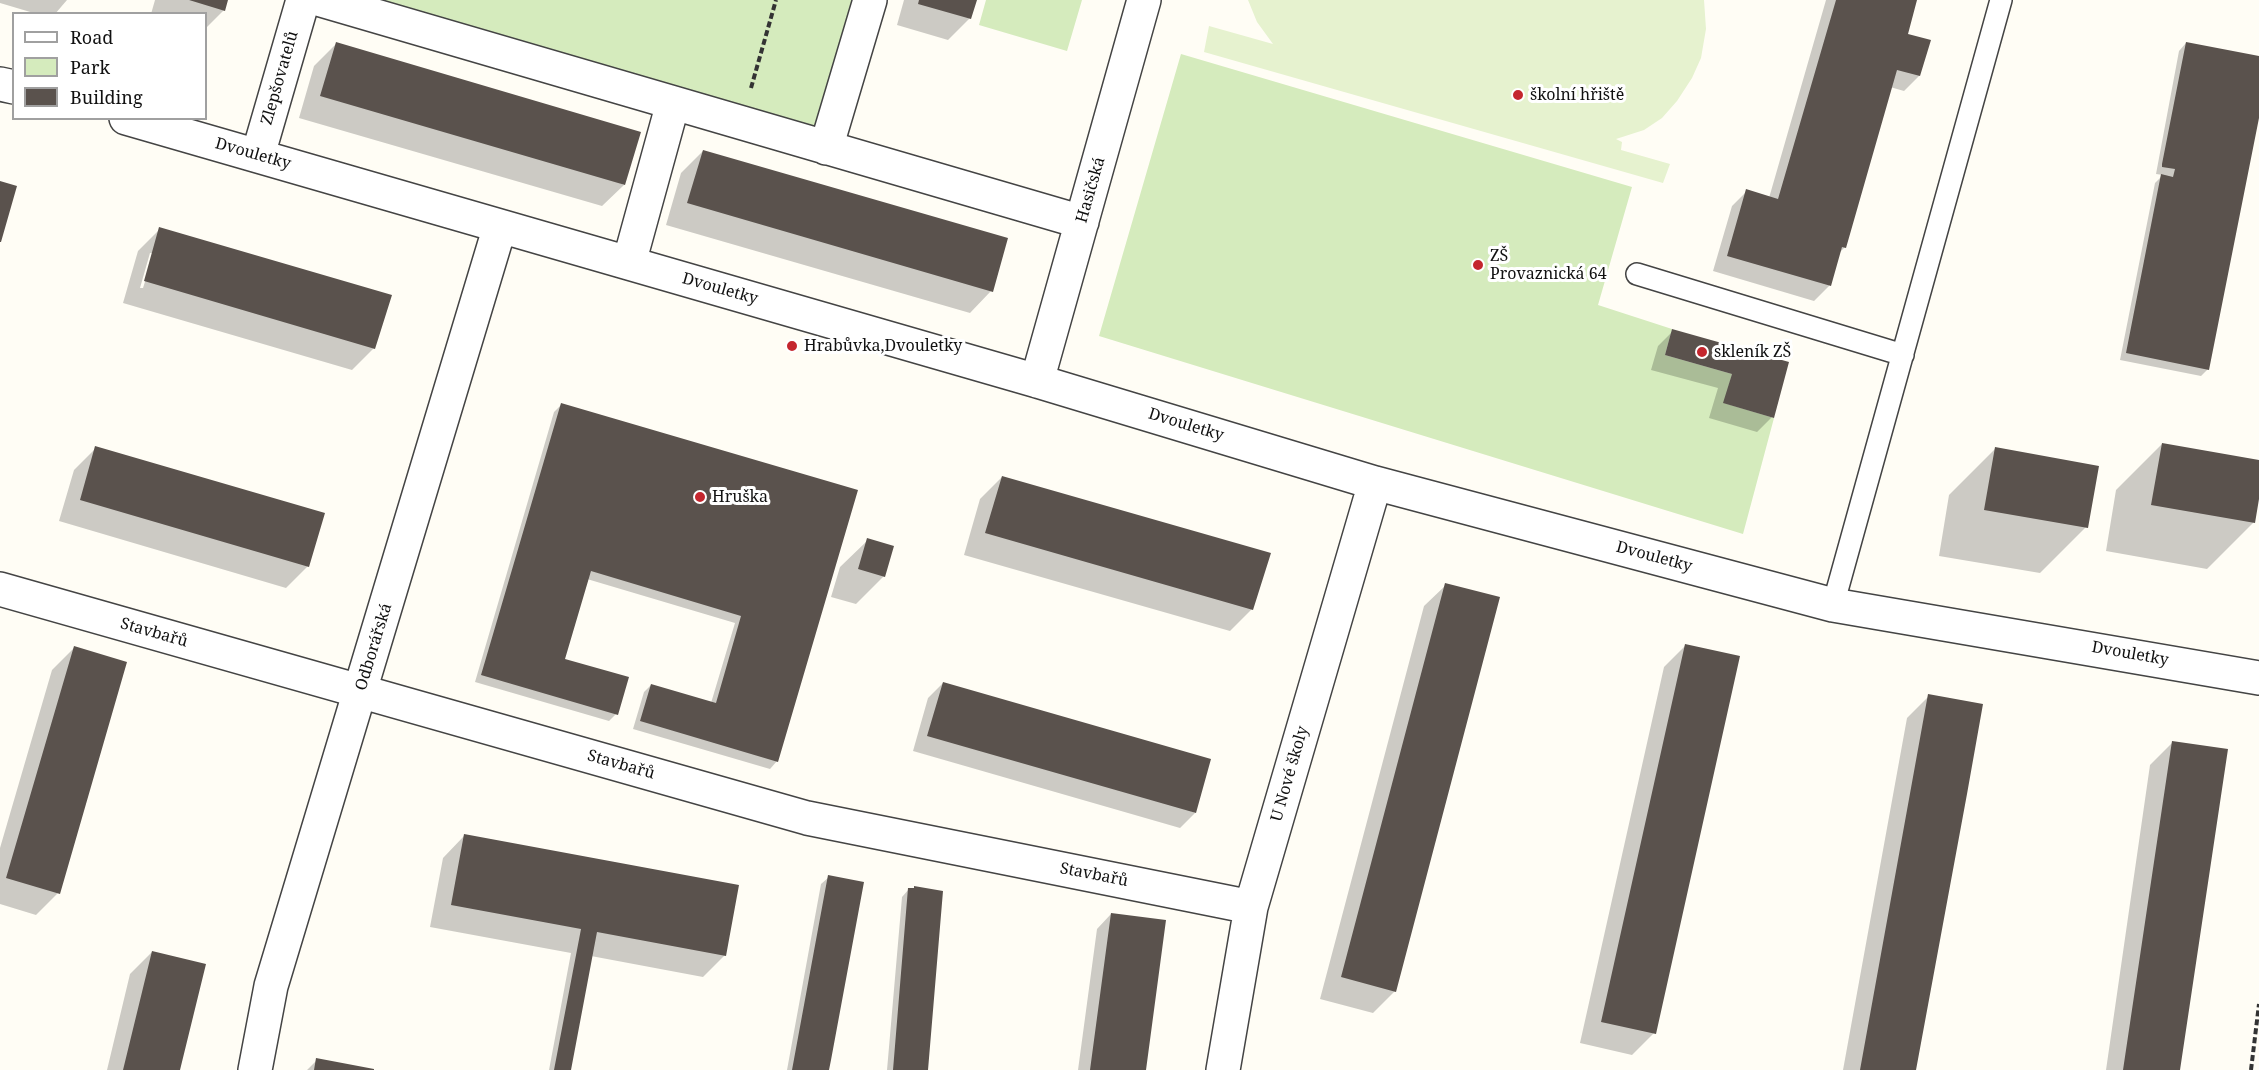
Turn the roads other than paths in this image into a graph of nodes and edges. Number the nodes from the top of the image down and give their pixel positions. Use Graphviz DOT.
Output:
graph roads {
  1 [pos="303,0"];
  2 [pos="321,0"];
  3 [pos="870,0"];
  4 [pos="1144,0"];
  5 [pos="2001,0"];
  6 [pos="673,103"];
  7 [pos="133,120"];
  8 [pos="826,148"];
  9 [pos="258,155"];
  10 [pos="1082,222"];
  11 [pos="500,226"];
  12 [pos="629,263"];
  13 [pos="1637,274"];
  14 [pos="1903,355"];
  15 [pos="1037,381"];
  16 [pos="1375,483"];
  17 [pos="0,589"];
  18 [pos="1833,605"];
  19 [pos="2259,678"];
  20 [pos="361,691"];
  21 [pos="1251,907"];
  22 [pos="255,1070"];
  23 [pos="1223,1070"];
  1 -- 9 [label="street, Zlepšovatelů"];
  2 -- 6 [label="street"];
  3 -- 8 [label="street"];
  4 -- 10 [label="street, Hasičská"];
  5 -- 14 [label="lane"];
  6 -- 8 [label="street"];
  6 -- 12 [label="street"];
  7 -- 9 [label="street, Dvouletky"];
  8 -- 10 [label="street"];
  9 -- 11 [label="street, Dvouletky"];
  10 -- 15 [label="street, Hasičská"];
  11 -- 12 [label="street, Dvouletky"];
  11 -- 20 [label="street, Odborářská"];
  12 -- 15 [label="street, Dvouletky"];
  13 -- 14 [label="lane"];
  14 -- 18 [label="lane"];
  15 -- 16 [label="street, Dvouletky"];
  16 -- 18 [label="street, Dvouletky"];
  16 -- 21 [label="street, U Nové školy"];
  17 -- 20 [label="street, Stavbařů"];
  18 -- 19 [label="street, Dvouletky"];
  20 -- 21 [label="street, Stavbařů"];
  20 -- 22 [label="street, Odborářská"];
  21 -- 23 [label="street, U Nové školy"];
}
